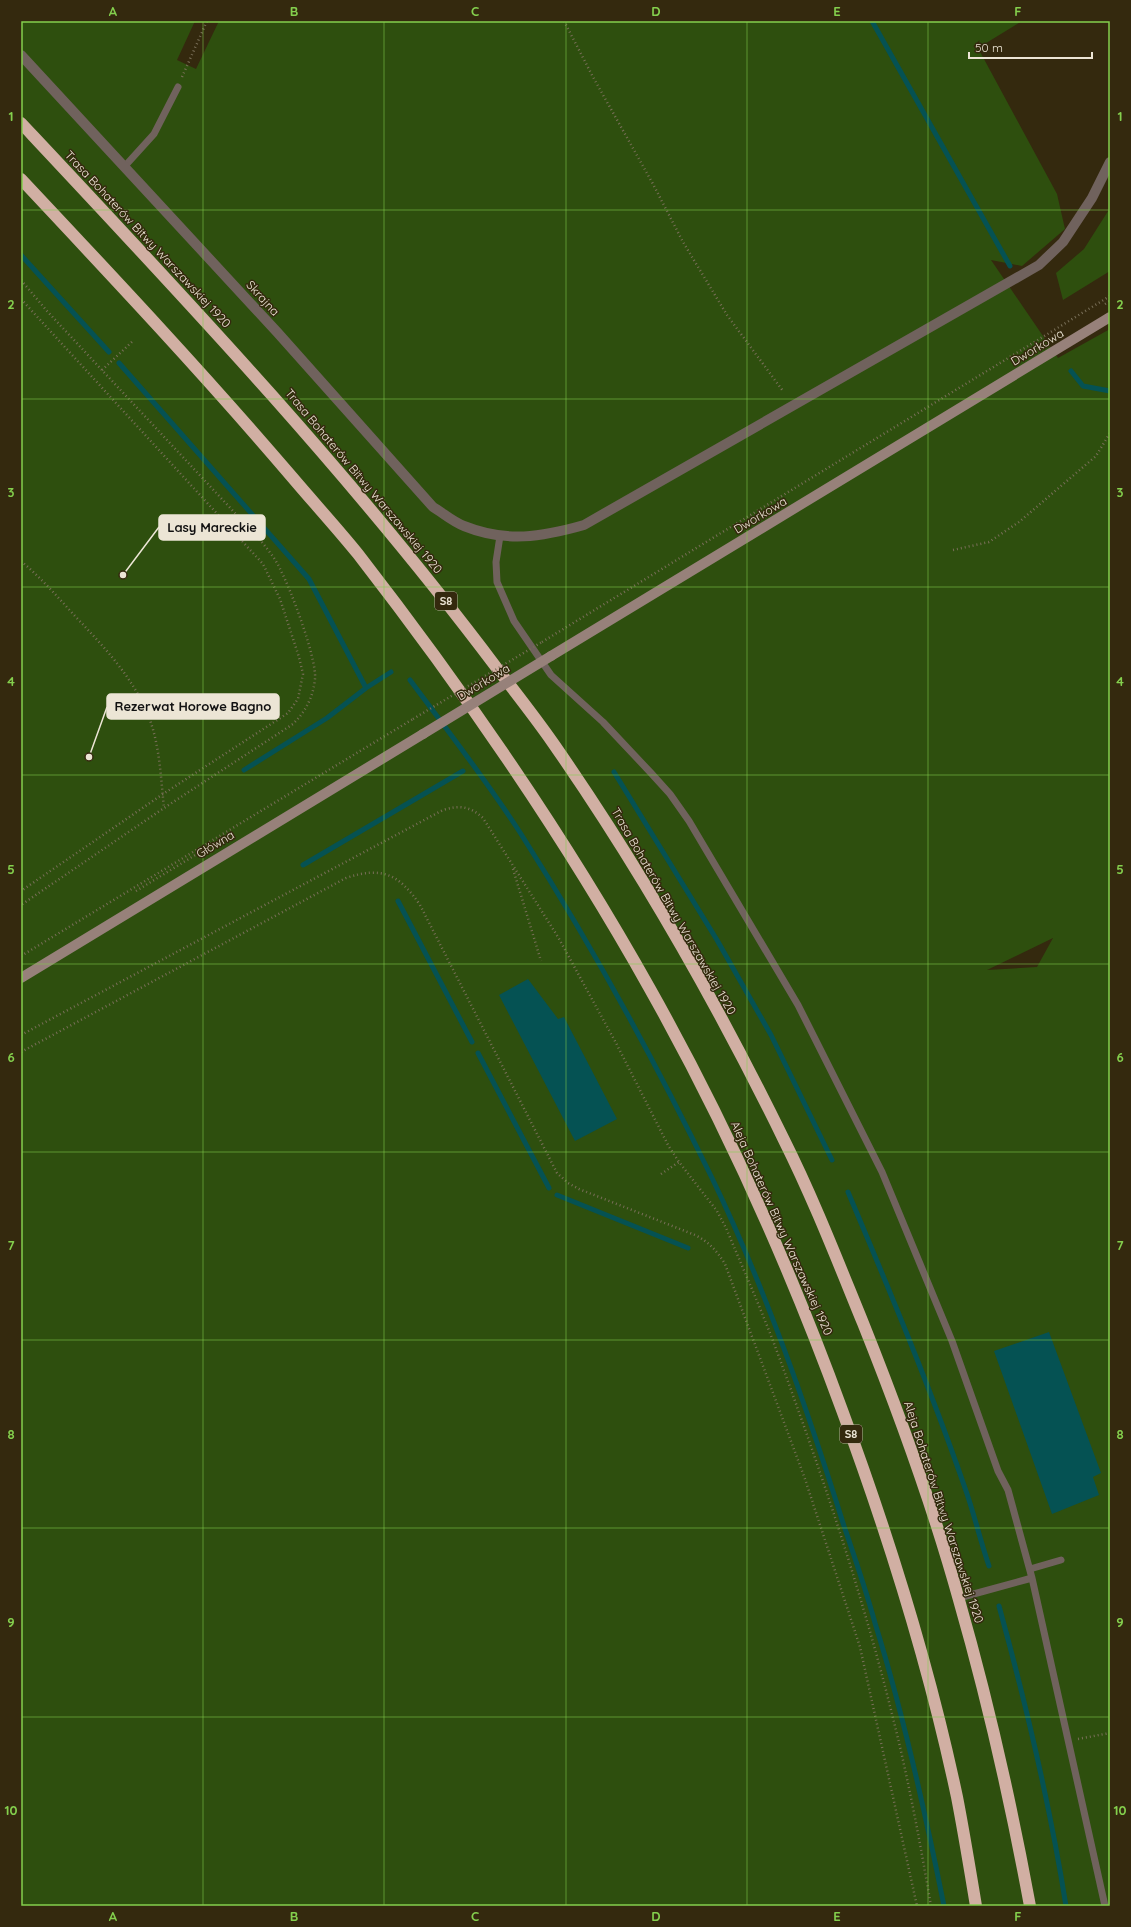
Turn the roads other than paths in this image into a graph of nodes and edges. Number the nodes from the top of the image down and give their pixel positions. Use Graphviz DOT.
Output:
graph roads {
  1 [pos="21,55"];
  2 [pos="178,87"];
  3 [pos="21,123"];
  4 [pos="1110,162"];
  5 [pos="125,166"];
  6 [pos="21,179"];
  7 [pos="1110,317"];
  8 [pos="500,536"];
  9 [pos="423,734"];
  10 [pos="21,978"];
  11 [pos="785,1142"];
  12 [pos="1061,1560"];
  13 [pos="1030,1569"];
  14 [pos="1032,1578"];
  15 [pos="959,1598"];
  16 [pos="976,1906"];
  17 [pos="1030,1906"];
  18 [pos="1104,1906"];
  1 -- 5 [label="street, Skrajna"];
  2 -- 5 [label="lane"];
  3 -- 11 [label="highway, Trasa Bohaterów Bitwy Warszawskiej 1920 / S8"];
  4 -- 8 [label="street"];
  5 -- 8 [label="street, Skrajna"];
  6 -- 16 [label="highway, Aleja Bohaterów Bitwy Warszawskiej 1920 / S8"];
  7 -- 9 [label="street, Dworkowa, bridge"];
  8 -- 13 [label="lane"];
  9 -- 10 [label="street, Główna"];
  11 -- 15 [label="highway, Aleja Bohaterów Bitwy Warszawskiej 1920 / S8"];
  12 -- 13 [label="lane"];
  13 -- 14 [label="lane"];
  14 -- 15 [label="lane"];
  14 -- 18 [label="lane"];
  15 -- 17 [label="highway, Aleja Bohaterów Bitwy Warszawskiej 1920 / S8"];
}
